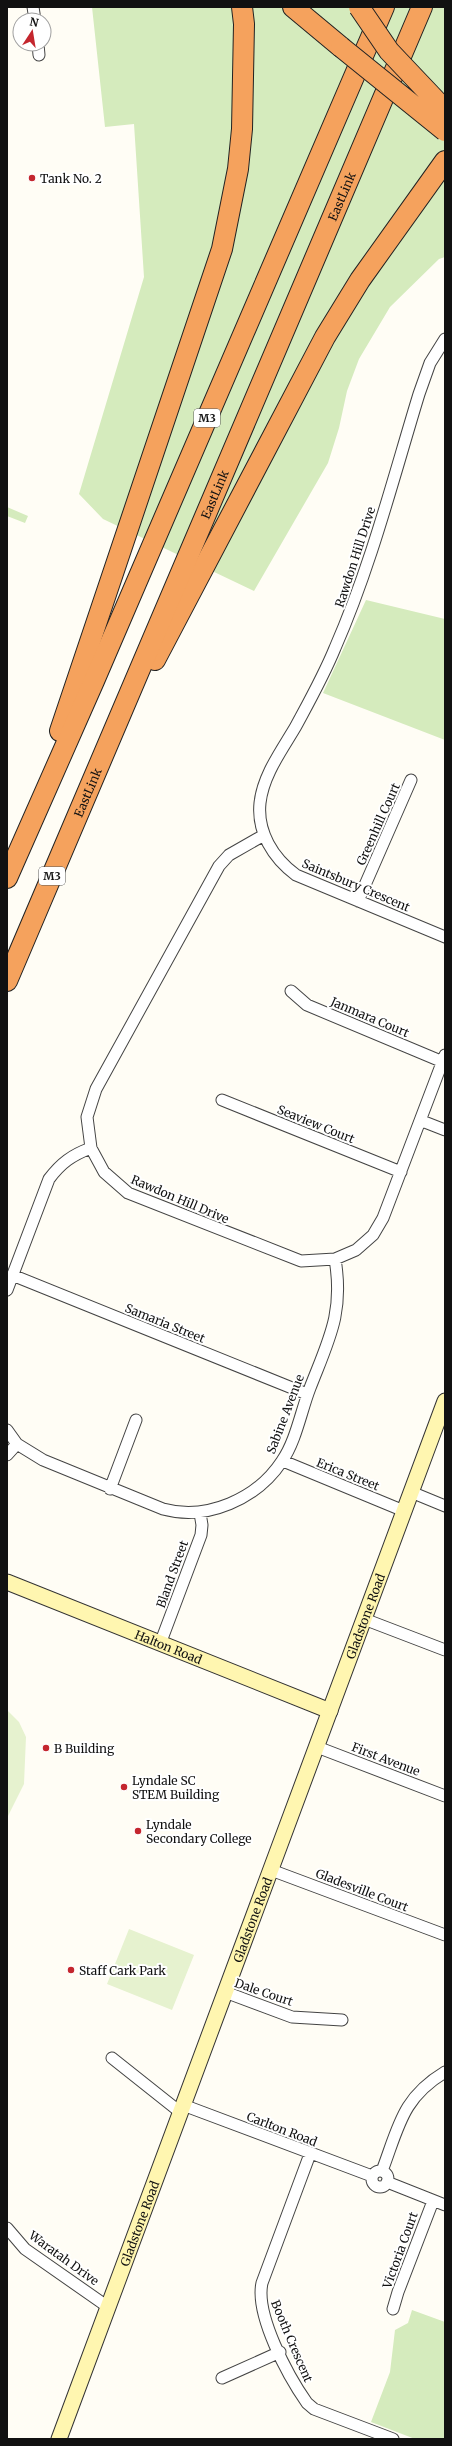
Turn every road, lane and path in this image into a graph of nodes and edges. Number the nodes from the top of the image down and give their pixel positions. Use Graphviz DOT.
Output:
graph roads {
  1 [pos="242,7"];
  2 [pos="293,7"];
  3 [pos="359,7"];
  4 [pos="384,7"];
  5 [pos="422,7"];
  6 [pos="445,110"];
  7 [pos="445,131"];
  8 [pos="445,161"];
  9 [pos="445,339"];
  10 [pos="96,772"];
  11 [pos="411,780"];
  12 [pos="261,821"];
  13 [pos="29,828"];
  14 [pos="264,834"];
  15 [pos="7,878"];
  16 [pos="358,901"];
  17 [pos="445,937"];
  18 [pos="7,981"];
  19 [pos="291,991"];
  20 [pos="444,1059"];
  21 [pos="222,1100"];
  22 [pos="422,1121"];
  23 [pos="445,1130"];
  24 [pos="91,1148"];
  25 [pos="400,1172"];
  26 [pos="335,1260"];
  27 [pos="12,1275"];
  28 [pos="7,1290"];
  29 [pos="307,1394"];
  30 [pos="445,1401"];
  31 [pos="136,1420"];
  32 [pos="7,1430"];
  33 [pos="17,1444"];
  34 [pos="7,1455"];
  35 [pos="283,1461"];
  36 [pos="110,1489"];
  37 [pos="411,1492"];
  38 [pos="445,1506"];
  39 [pos="404,1510"];
  40 [pos="200,1513"];
  41 [pos="7,1582"];
  42 [pos="364,1619"];
  43 [pos="160,1644"];
  44 [pos="445,1650"];
  45 [pos="330,1711"];
  46 [pos="317,1747"];
  47 [pos="445,1796"];
  48 [pos="270,1870"];
  49 [pos="445,1935"];
  50 [pos="225,1992"];
  51 [pos="342,2020"];
  52 [pos="112,2058"];
  53 [pos="445,2072"];
  54 [pos="182,2108"];
  55 [pos="310,2154"];
  56 [pos="382,2171"];
  57 [pos="372,2176"];
  58 [pos="388,2182"];
  59 [pos="433,2201"];
  60 [pos="445,2205"];
  61 [pos="7,2228"];
  62 [pos="108,2307"];
  63 [pos="394,2309"];
  64 [pos="280,2352"];
  65 [pos="222,2378"];
  66 [pos="59,2439"];
  67 [pos="393,2439"];
  1 -- 13 [label="highway"];
  2 -- 7 [label="highway, bridge"];
  3 -- 6 [label="highway, bridge"];
  4 -- 13 [label="highway, M3"];
  5 -- 10 [label="highway, EastLink / M3"];
  8 -- 10 [label="highway"];
  9 -- 12 [label="street, Rawdon Hill Drive"];
  10 -- 18 [label="highway, EastLink / M3"];
  11 -- 16 [label="street, Greenhill Court"];
  12 -- 14 [label="street, Saintsbury Crescent"];
  13 -- 15 [label="highway, M3"];
  14 -- 16 [label="street, Saintsbury Crescent"];
  14 -- 24 [label="street, Rawdon Hill Drive"];
  16 -- 17 [label="street, Saintsbury Crescent"];
  19 -- 20 [label="street, Janmara Court"];
  20 -- 22 [label="street, Rawdon Hill Drive"];
  21 -- 25 [label="street, Seaview Court"];
  22 -- 23 [label="street"];
  22 -- 25 [label="street, Rawdon Hill Drive"];
  24 -- 26 [label="street, Rawdon Hill Drive"];
  24 -- 27 [label="street"];
  25 -- 26 [label="street, Rawdon Hill Drive"];
  26 -- 29 [label="street, Sabine Avenue"];
  27 -- 28 [label="street"];
  27 -- 29 [label="street, Samaria Street"];
  29 -- 35 [label="street, Sabine Avenue"];
  30 -- 37 [label="main road, Gladstone Road"];
  31 -- 36 [label="street"];
  32 -- 33 [label="street, Sabine Avenue"];
  33 -- 34 [label="street"];
  33 -- 36 [label="street, Sabine Avenue"];
  35 -- 39 [label="street, Erica Street"];
  35 -- 40 [label="street, Sabine Avenue"];
  36 -- 40 [label="street, Sabine Avenue"];
  37 -- 38 [label="street"];
  37 -- 39 [label="main road, Gladstone Road"];
  39 -- 42 [label="main road, Gladstone Road"];
  40 -- 43 [label="street, Bland Street"];
  41 -- 43 [label="main road, Halton Road"];
  42 -- 44 [label="street"];
  42 -- 45 [label="main road, Gladstone Road"];
  43 -- 45 [label="main road, Halton Road"];
  45 -- 46 [label="main road, Gladstone Road"];
  46 -- 47 [label="street, First Avenue"];
  46 -- 48 [label="main road, Gladstone Road"];
  48 -- 49 [label="street, Gladesville Court"];
  48 -- 50 [label="main road, Gladstone Road"];
  50 -- 51 [label="street, Dale Court"];
  50 -- 54 [label="main road, Gladstone Road"];
  52 -- 54 [label="street, Carlton Road"];
  53 -- 56 [label="street"];
  54 -- 55 [label="street, Carlton Road"];
  54 -- 62 [label="main road, Gladstone Road"];
  55 -- 57 [label="street, Carlton Road"];
  55 -- 64 [label="street, Booth Crescent"];
  56 -- 57 [label="street"];
  56 -- 58 [label="street"];
  57 -- 58 [label="street"];
  58 -- 59 [label="street"];
  59 -- 60 [label="street"];
  59 -- 63 [label="street, Victoria Court"];
  61 -- 62 [label="street, Waratah Drive"];
  62 -- 66 [label="main road, Gladstone Road"];
  64 -- 65 [label="street"];
  64 -- 67 [label="street, Booth Crescent"];
}
